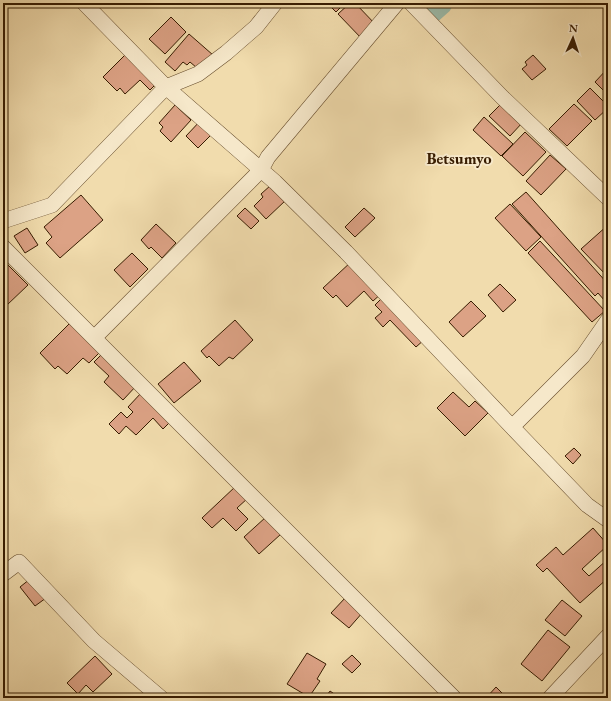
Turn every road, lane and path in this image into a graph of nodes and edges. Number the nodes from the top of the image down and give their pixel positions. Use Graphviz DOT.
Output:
graph roads {
  1 [pos="84,3"];
  2 [pos="275,3"];
  3 [pos="397,3"];
  4 [pos="412,3"];
  5 [pos="166,86"];
  6 [pos="261,170"];
  7 [pos="608,198"];
  8 [pos="3,222"];
  9 [pos="3,247"];
  10 [pos="608,320"];
  11 [pos="94,338"];
  12 [pos="512,427"];
  13 [pos="608,520"];
  14 [pos="3,574"];
  15 [pos="608,636"];
  16 [pos="161,698"];
  17 [pos="454,698"];
  18 [pos="550,698"];
  1 -- 5 [label="street"];
  2 -- 5 [label="street"];
  3 -- 6 [label="street"];
  4 -- 7 [label="street"];
  5 -- 6 [label="street"];
  5 -- 8 [label="street"];
  6 -- 11 [label="street"];
  6 -- 12 [label="street"];
  9 -- 11 [label="street"];
  10 -- 12 [label="street"];
  11 -- 17 [label="street"];
  12 -- 13 [label="street"];
  14 -- 16 [label="street"];
  15 -- 18 [label="street"];
}
